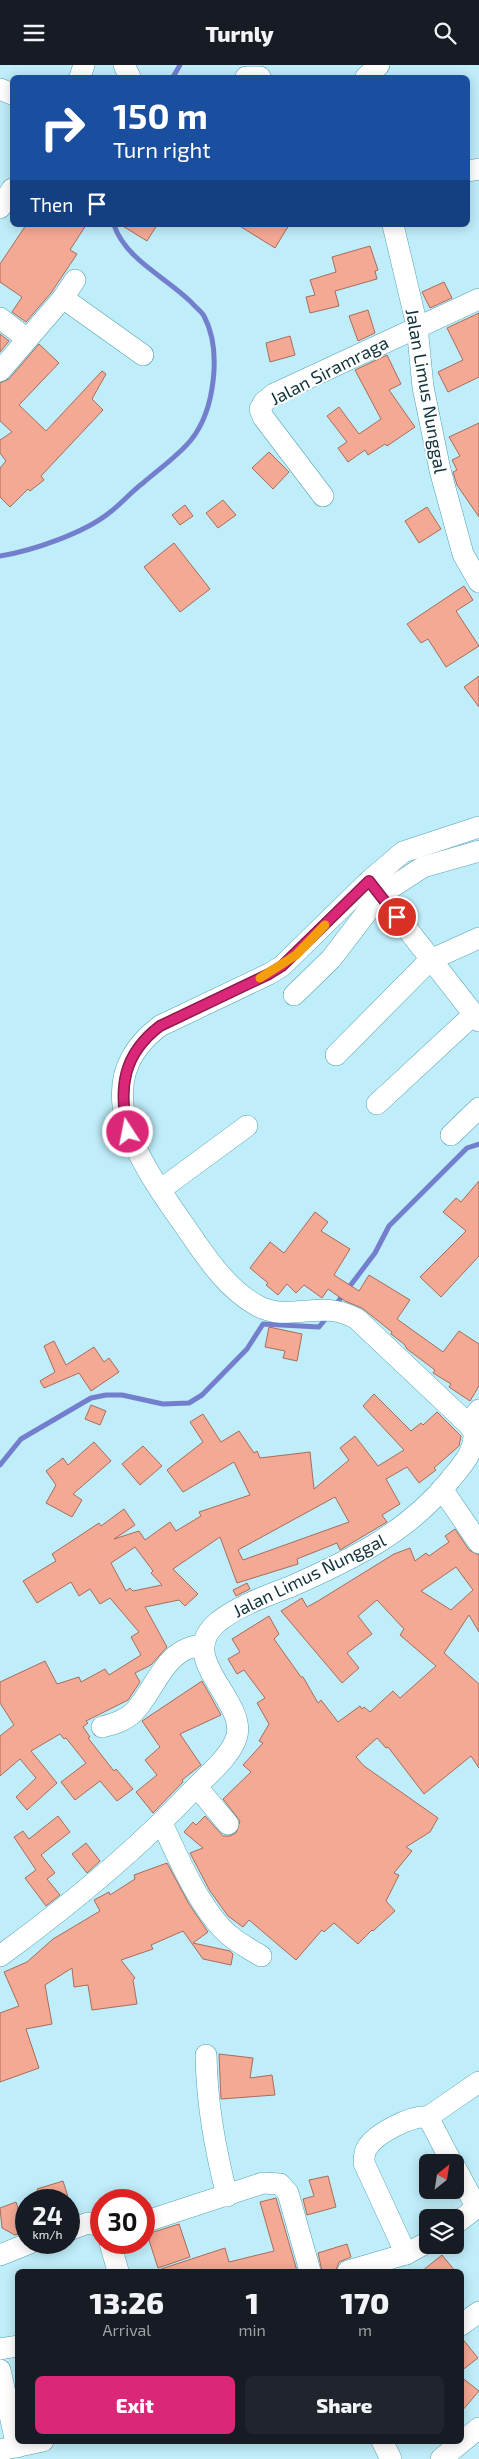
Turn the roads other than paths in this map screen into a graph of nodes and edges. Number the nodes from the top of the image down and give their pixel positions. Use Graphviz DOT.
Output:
graph roads {
  1 [pos="379,65"];
  2 [pos="368,75"];
  3 [pos="10,192"];
  4 [pos="0,208"];
  5 [pos="393,227"];
  6 [pos="479,299"];
  7 [pos="0,319"];
  8 [pos="417,326"];
  9 [pos="27,339"];
  10 [pos="143,355"];
  11 [pos="0,371"];
  12 [pos="323,496"];
  13 [pos="479,582"];
  14 [pos="479,827"];
  15 [pos="479,851"];
  16 [pos="375,888"];
  17 [pos="479,938"];
  18 [pos="430,960"];
  19 [pos="294,995"];
  20 [pos="476,1018"];
  21 [pos="336,1055"];
  22 [pos="377,1104"];
  23 [pos="479,1108"];
  24 [pos="247,1126"];
  25 [pos="451,1135"];
  26 [pos="160,1190"];
  27 [pos="475,1425"];
  28 [pos="442,1489"];
  29 [pos="479,1543"];
  30 [pos="204,1645"];
  31 [pos="102,1727"];
  32 [pos="196,1787"];
  33 [pos="162,1823"];
  34 [pos="228,1824"];
  35 [pos="0,1956"];
  36 [pos="261,1956"];
  37 [pos="206,2055"];
  38 [pos="479,2082"];
  39 [pos="428,2117"];
  40 [pos="447,2154"];
  41 [pos="464,2183"];
  42 [pos="227,2197"];
  43 [pos="478,2207"];
  44 [pos="464,2218"];
  45 [pos="155,2219"];
  46 [pos="419,2247"];
  47 [pos="15,2249"];
  48 [pos="113,2254"];
  49 [pos="406,2254"];
  50 [pos="0,2255"];
  51 [pos="117,2269"];
  52 [pos="309,2269"];
  53 [pos="355,2269"];
  54 [pos="479,2312"];
  55 [pos="464,2323"];
  56 [pos="15,2346"];
  57 [pos="0,2349"];
  58 [pos="0,2370"];
  59 [pos="479,2428"];
  60 [pos="464,2440"];
  61 [pos="28,2444"];
  62 [pos="384,2444"];
  63 [pos="459,2444"];
  64 [pos="9,2448"];
  65 [pos="391,2459"];
  66 [pos="441,2459"];
  1 -- 2 [label="street"];
  3 -- 4 [label="street"];
  5 -- 8 [label="street, Jalan Limus Nunggal"];
  6 -- 8 [label="street"];
  7 -- 9 [label="street"];
  8 -- 12 [label="street, Jalan Siramraga"];
  8 -- 13 [label="street, Jalan Limus Nunggal"];
  9 -- 10 [label="street"];
  9 -- 11 [label="street"];
  14 -- 16 [label="street, Jalan Limus Nunggal"];
  15 -- 16 [label="street"];
  16 -- 18 [label="street"];
  16 -- 19 [label="street"];
  16 -- 26 [label="street, Jalan Limus Nunggal"];
  17 -- 18 [label="street"];
  18 -- 20 [label="street"];
  18 -- 21 [label="street"];
  20 -- 22 [label="street"];
  23 -- 25 [label="street"];
  24 -- 26 [label="street"];
  26 -- 27 [label="street, Jalan Limus Nunggal"];
  27 -- 28 [label="street, Jalan Limus Nunggal"];
  28 -- 29 [label="street"];
  28 -- 30 [label="street, Jalan Limus Nunggal"];
  30 -- 31 [label="street"];
  30 -- 32 [label="street"];
  32 -- 33 [label="street"];
  32 -- 34 [label="street"];
  33 -- 35 [label="street"];
  33 -- 36 [label="street"];
  37 -- 42 [label="street"];
  38 -- 39 [label="street"];
  39 -- 40 [label="street"];
  39 -- 49 [label="street"];
  41 -- 43 [label="street"];
  42 -- 45 [label="street"];
  42 -- 52 [label="street"];
  43 -- 44 [label="street"];
  46 -- 49 [label="street"];
  47 -- 50 [label="street"];
  48 -- 51 [label="street"];
  49 -- 53 [label="street"];
  54 -- 55 [label="street"];
  56 -- 57 [label="street"];
  58 -- 64 [label="street"];
  59 -- 60 [label="street"];
  61 -- 64 [label="street"];
  62 -- 65 [label="street"];
  63 -- 66 [label="street"];
}
